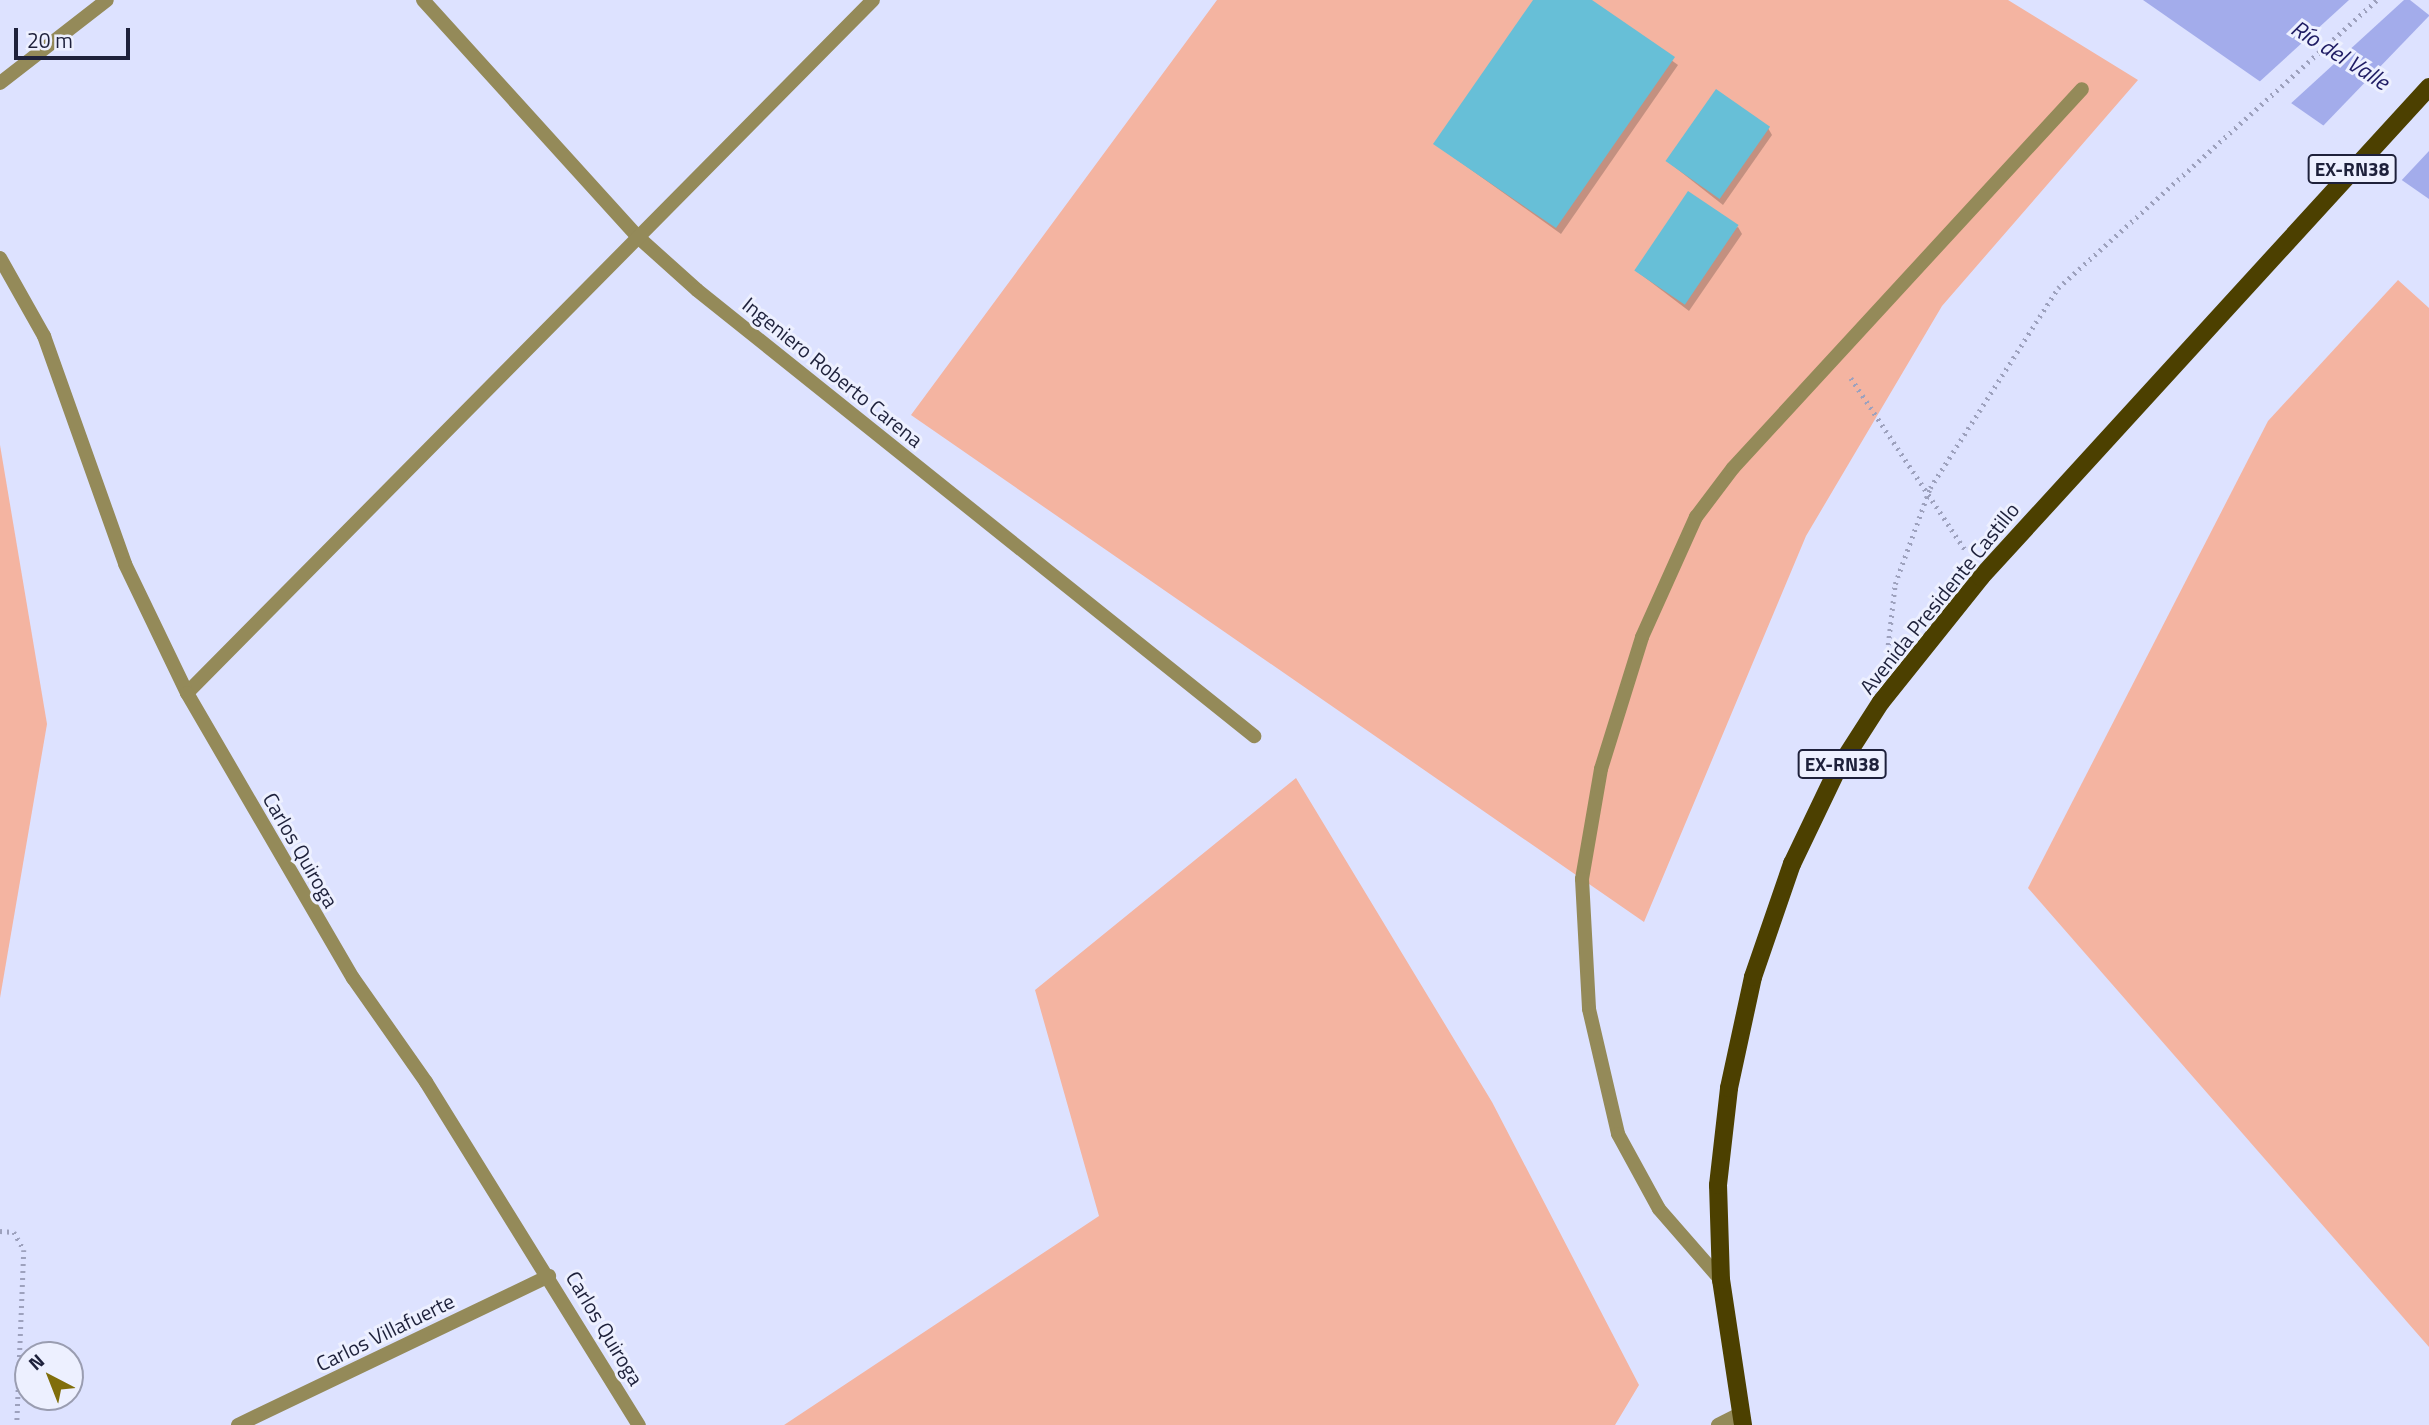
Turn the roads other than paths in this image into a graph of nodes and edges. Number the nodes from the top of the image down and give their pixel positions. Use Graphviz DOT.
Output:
graph roads {
  1 [pos="107,0"];
  2 [pos="424,0"];
  3 [pos="873,0"];
  4 [pos="0,83"];
  5 [pos="2429,87"];
  6 [pos="2082,89"];
  7 [pos="638,237"];
  8 [pos="0,258"];
  9 [pos="187,693"];
  10 [pos="1254,736"];
  11 [pos="549,1276"];
  12 [pos="1721,1280"];
  13 [pos="1741,1419"];
  14 [pos="238,1425"];
  15 [pos="639,1425"];
  16 [pos="1718,1425"];
  1 -- 4 [label="street"];
  2 -- 7 [label="street, Ingeniero Roberto Carena"];
  3 -- 7 [label="street"];
  5 -- 12 [label="main road, Avenida Presidente Castillo / EX-RN38"];
  6 -- 12 [label="street"];
  7 -- 9 [label="street"];
  7 -- 10 [label="street, Ingeniero Roberto Carena"];
  8 -- 9 [label="street, Carlos Quiroga"];
  9 -- 11 [label="street, Carlos Quiroga"];
  11 -- 14 [label="street, Carlos Villafuerte"];
  11 -- 15 [label="street, Carlos Quiroga"];
  12 -- 13 [label="main road, Avenida Presidente Castillo / EX-RN38"];
  13 -- 16 [label="street"];
}
